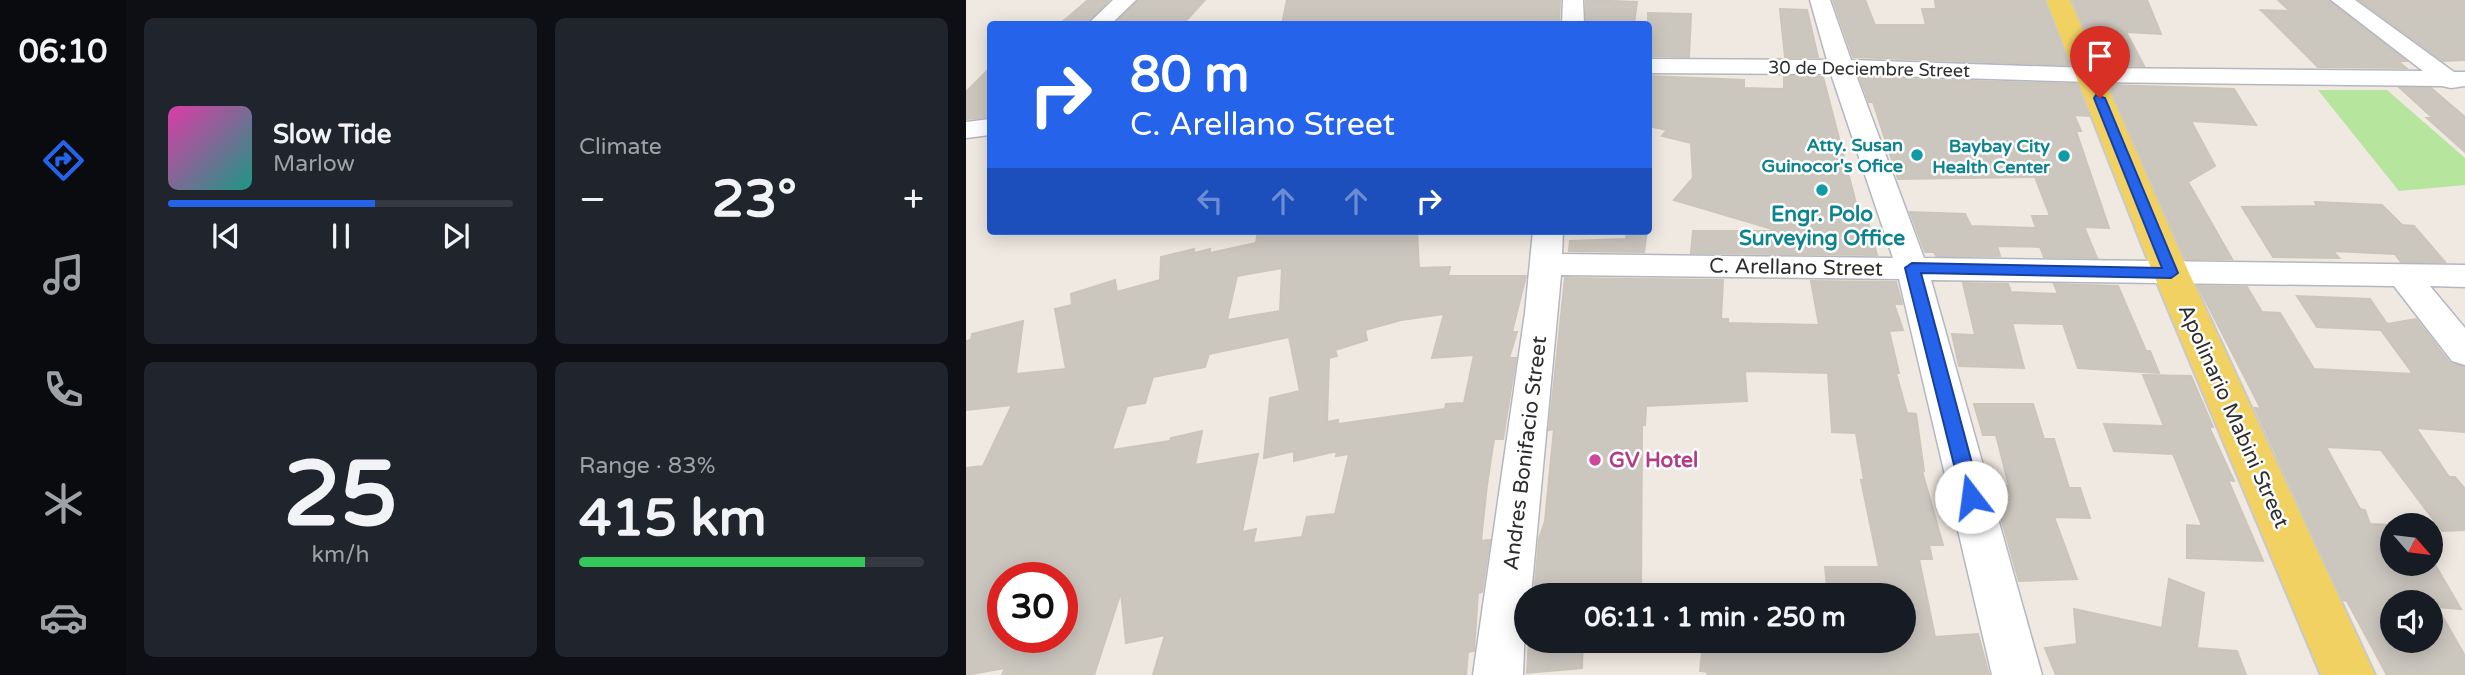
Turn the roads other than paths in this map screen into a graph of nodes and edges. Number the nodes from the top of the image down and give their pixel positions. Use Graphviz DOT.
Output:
graph roads {
  1 [pos="1126,0"];
  2 [pos="1573,0"];
  3 [pos="1820,0"];
  4 [pos="2059,0"];
  5 [pos="2340,0"];
  6 [pos="1102,21"];
  7 [pos="1573,21"];
  8 [pos="1652,66"];
  9 [pos="1841,67"];
  10 [pos="2090,75"];
  11 [pos="2459,83"];
  12 [pos="1547,248"];
  13 [pos="1912,268"];
  14 [pos="2171,273"];
  15 [pos="2403,275"];
  16 [pos="2465,276"];
  17 [pos="2465,352"];
  18 [pos="1498,675"];
  19 [pos="2017,675"];
  20 [pos="2348,675"];
  1 -- 6 [label="street"];
  2 -- 7 [label="street"];
  3 -- 9 [label="street"];
  4 -- 10 [label="main road, Apolinario Mabini Street"];
  5 -- 11 [label="street"];
  8 -- 9 [label="street, 30 de Deciembre Street"];
  9 -- 10 [label="street, 30 de Deciembre Street"];
  9 -- 13 [label="street"];
  10 -- 11 [label="street, 30 de Deciembre Street"];
  10 -- 14 [label="main road, Apolinario Mabini Street"];
  12 -- 13 [label="street, C. Arellano Street"];
  12 -- 18 [label="street, Andres Bonifacio Street"];
  13 -- 14 [label="street, C. Arellano Street"];
  13 -- 19 [label="street"];
  14 -- 15 [label="street, C. Arellano Street"];
  14 -- 20 [label="main road, Apolinario Mabini Street"];
  15 -- 16 [label="street, C. Arellano Street"];
  15 -- 17 [label="street"];
}
